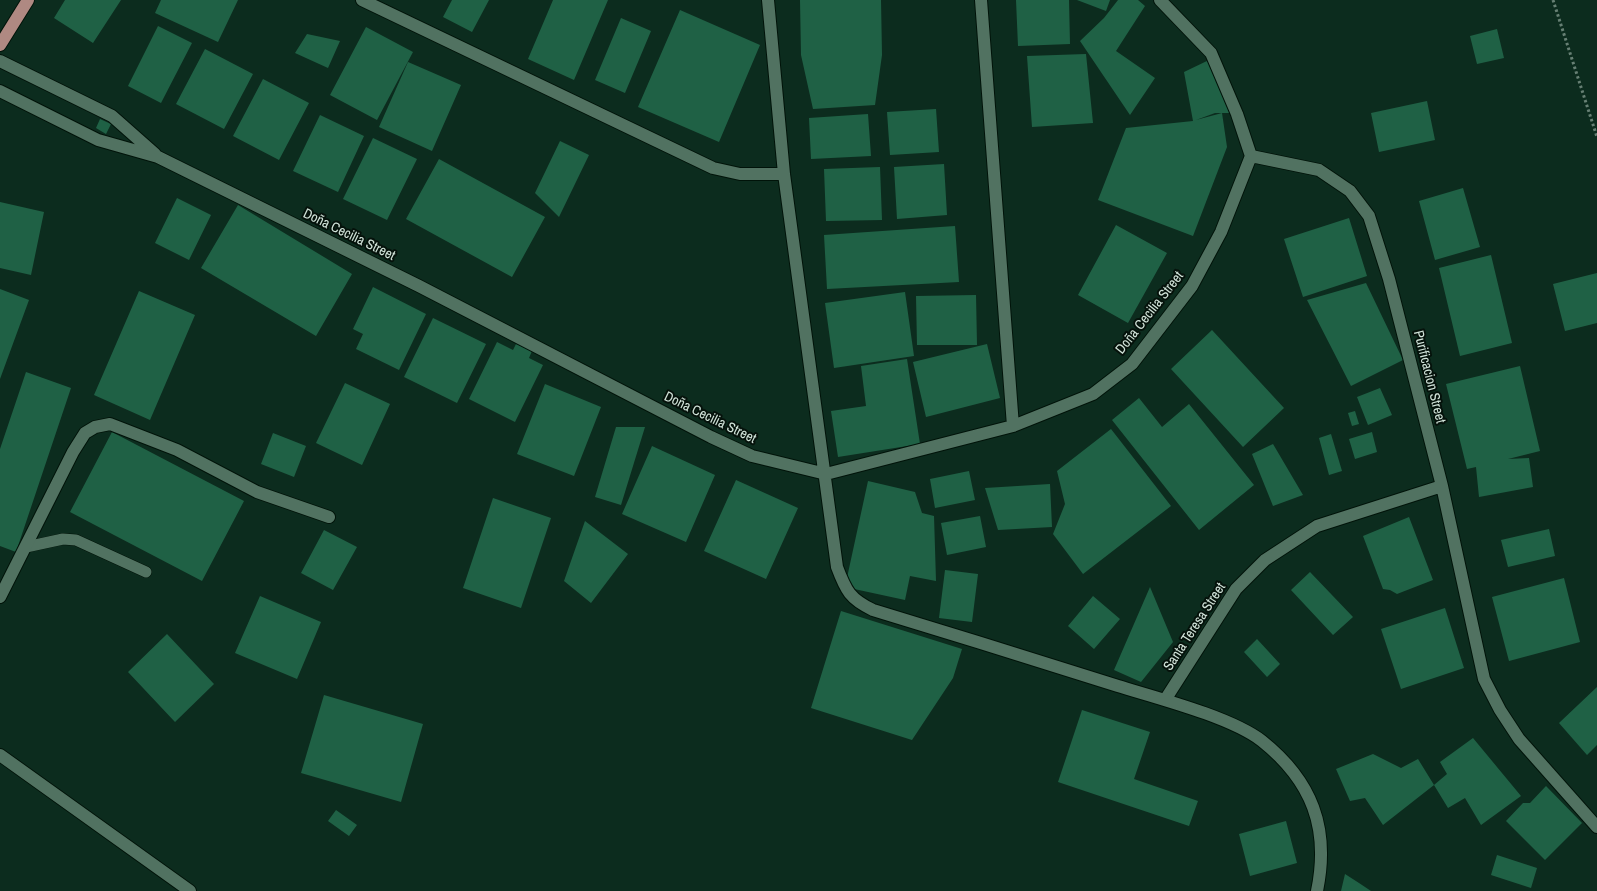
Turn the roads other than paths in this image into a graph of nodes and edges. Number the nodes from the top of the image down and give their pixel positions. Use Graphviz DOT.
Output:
graph roads {
  1 [pos="28,0"];
  2 [pos="362,0"];
  3 [pos="768,0"];
  4 [pos="981,0"];
  5 [pos="1160,0"];
  6 [pos="0,45"];
  7 [pos="0,61"];
  8 [pos="0,91"];
  9 [pos="1250,156"];
  10 [pos="158,157"];
  11 [pos="784,174"];
  12 [pos="1013,426"];
  13 [pos="826,474"];
  14 [pos="1442,486"];
  15 [pos="329,517"];
  16 [pos="26,547"];
  17 [pos="146,572"];
  18 [pos="0,597"];
  19 [pos="1165,700"];
  20 [pos="0,755"];
  21 [pos="1597,827"];
  22 [pos="190,891"];
  23 [pos="1316,891"];
  1 -- 6 [label="main road"];
  2 -- 11 [label="street"];
  3 -- 11 [label="street"];
  4 -- 12 [label="street"];
  5 -- 9 [label="street"];
  7 -- 10 [label="street, Doña Cecilia Street"];
  8 -- 10 [label="street, Doña Cecilia Street"];
  9 -- 12 [label="street, Doña Cecilia Street"];
  9 -- 14 [label="street, Purificacion Street"];
  10 -- 13 [label="street, Doña Cecilia Street"];
  11 -- 13 [label="street"];
  12 -- 13 [label="street, Doña Cecilia Street"];
  13 -- 19 [label="street"];
  14 -- 19 [label="street, Santa Teresa Street"];
  14 -- 21 [label="street, Purificacion Street"];
  15 -- 16 [label="street"];
  16 -- 17 [label="lane"];
  16 -- 18 [label="street"];
  19 -- 23 [label="street"];
  20 -- 22 [label="street"];
}
